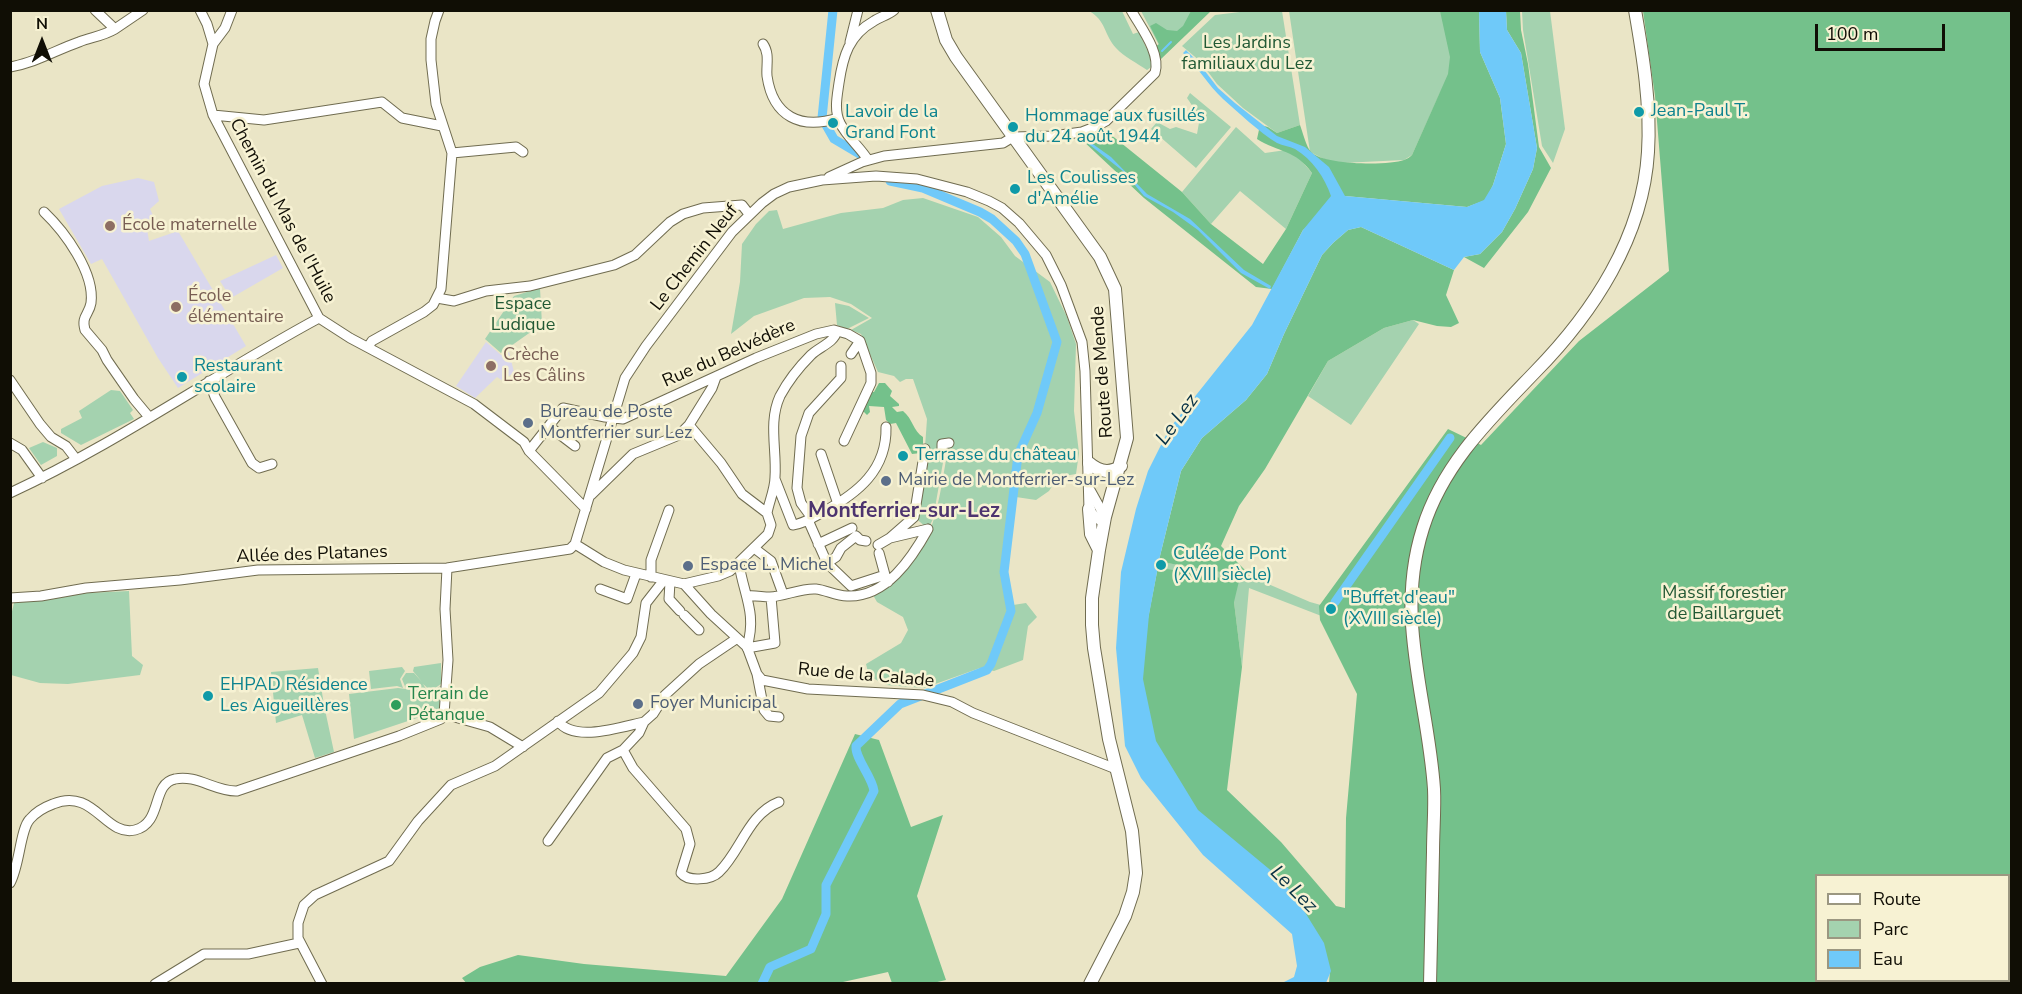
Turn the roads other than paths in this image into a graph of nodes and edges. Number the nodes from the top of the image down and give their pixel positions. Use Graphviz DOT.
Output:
graph roads {
  1 [pos="95,10"];
  2 [pos="143,10"];
  3 [pos="200,10"];
  4 [pos="232,10"];
  5 [pos="439,10"];
  6 [pos="858,10"];
  7 [pos="894,10"];
  8 [pos="937,10"];
  9 [pos="1131,10"];
  10 [pos="1635,10"];
  11 [pos="115,29"];
  12 [pos="213,44"];
  13 [pos="763,44"];
  14 [pos="848,47"];
  15 [pos="10,67"];
  16 [pos="213,115"];
  17 [pos="838,118"];
  18 [pos="442,126"];
  19 [pos="1013,137"];
  20 [pos="523,152"];
  21 [pos="452,153"];
  22 [pos="868,160"];
  23 [pos="822,180"];
  24 [pos="44,212"];
  25 [pos="749,214"];
  26 [pos="437,298"];
  27 [pos="319,318"];
  28 [pos="837,331"];
  29 [pos="860,341"];
  30 [pos="368,347"];
  31 [pos="851,354"];
  32 [pos="841,366"];
  33 [pos="716,377"];
  34 [pos="10,380"];
  35 [pos="209,381"];
  36 [pos="149,417"];
  37 [pos="612,418"];
  38 [pos="689,425"];
  39 [pos="550,427"];
  40 [pos="886,427"];
  41 [pos="844,441"];
  42 [pos="10,444"];
  43 [pos="575,446"];
  44 [pos="925,449"];
  45 [pos="529,450"];
  46 [pos="821,454"];
  47 [pos="76,459"];
  48 [pos="1089,462"];
  49 [pos="272,464"];
  50 [pos="1120,466"];
  51 [pos="42,478"];
  52 [pos="776,479"];
  53 [pos="1090,490"];
  54 [pos="10,493"];
  55 [pos="591,495"];
  56 [pos="838,504"];
  57 [pos="586,509"];
  58 [pos="1089,509"];
  59 [pos="669,510"];
  60 [pos="767,513"];
  61 [pos="810,519"];
  62 [pos="1105,520"];
  63 [pos="852,528"];
  64 [pos="890,538"];
  65 [pos="866,541"];
  66 [pos="818,544"];
  67 [pos="579,546"];
  68 [pos="754,548"];
  69 [pos="1099,550"];
  70 [pos="827,562"];
  71 [pos="739,564"];
  72 [pos="447,568"];
  73 [pos="636,574"];
  74 [pos="651,577"];
  75 [pos="886,578"];
  76 [pos="667,581"];
  77 [pos="684,584"];
  78 [pos="600,589"];
  79 [pos="783,594"];
  80 [pos="747,596"];
  81 [pos="771,597"];
  82 [pos="10,598"];
  83 [pos="699,630"];
  84 [pos="736,639"];
  85 [pos="747,647"];
  86 [pos="757,674"];
  87 [pos="444,714"];
  88 [pos="779,717"];
  89 [pos="558,721"];
  90 [pos="644,723"];
  91 [pos="523,747"];
  92 [pos="623,750"];
  93 [pos="1116,770"];
  94 [pos="779,802"];
  95 [pos="548,841"];
  96 [pos="10,883"];
  97 [pos="299,943"];
  98 [pos="155,984"];
  99 [pos="322,984"];
  100 [pos="1090,984"];
  101 [pos="1430,984"];
  1 -- 11 [label="street"];
  2 -- 11 [label="street"];
  3 -- 12 [label="street"];
  4 -- 12 [label="street"];
  5 -- 18 [label="street"];
  6 -- 14 [label="street"];
  7 -- 14 [label="street"];
  8 -- 19 [label="street, Route de Mende"];
  9 -- 19 [label="street"];
  10 -- 101 [label="street"];
  11 -- 15 [label="street"];
  12 -- 16 [label="street, Chemin du Mas de l'Huile"];
  13 -- 17 [label="street"];
  14 -- 17 [label="street"];
  16 -- 18 [label="street"];
  16 -- 27 [label="street, Chemin du Mas de l'Huile"];
  17 -- 22 [label="street"];
  18 -- 21 [label="street"];
  19 -- 22 [label="street"];
  19 -- 50 [label="street, Route de Mende"];
  20 -- 21 [label="street"];
  21 -- 26 [label="street"];
  22 -- 23 [label="street"];
  23 -- 25 [label="street, Le Chemin Neuf"];
  23 -- 48 [label="street, Le Chemin Neuf"];
  24 -- 36 [label="street"];
  25 -- 26 [label="street"];
  25 -- 37 [label="street, Le Chemin Neuf"];
  26 -- 30 [label="street"];
  27 -- 30 [label="street, Chemin du Mas de l'Huile"];
  27 -- 35 [label="street"];
  28 -- 29 [label="street"];
  28 -- 33 [label="street, Rue du Belvédère"];
  28 -- 52 [label="street"];
  29 -- 31 [label="street"];
  29 -- 41 [label="street"];
  30 -- 45 [label="street, Chemin du Mas de l'Huile"];
  32 -- 61 [label="street"];
  33 -- 37 [label="street, Rue du Belvédère"];
  33 -- 38 [label="street"];
  34 -- 47 [label="street"];
  35 -- 36 [label="street"];
  35 -- 49 [label="street"];
  36 -- 47 [label="street"];
  37 -- 39 [label="street"];
  37 -- 55 [label="street, Le Chemin Neuf"];
  38 -- 55 [label="street"];
  38 -- 60 [label="street"];
  39 -- 43 [label="street"];
  39 -- 45 [label="street"];
  40 -- 56 [label="street"];
  42 -- 51 [label="street"];
  44 -- 64 [label="street"];
  45 -- 57 [label="street, Chemin du Mas de l'Huile"];
  46 -- 56 [label="street"];
  47 -- 51 [label="street"];
  48 -- 50 [label="street"];
  48 -- 53 [label="street, Le Chemin Neuf"];
  50 -- 62 [label="street, Route de Mende"];
  51 -- 54 [label="street"];
  52 -- 60 [label="street"];
  52 -- 61 [label="street"];
  53 -- 58 [label="street, Le Chemin Neuf"];
  53 -- 62 [label="street, Le Chemin Neuf"];
  55 -- 57 [label="street, Le Chemin Neuf"];
  56 -- 61 [label="street"];
  57 -- 67 [label="street, Le Chemin Neuf"];
  58 -- 62 [label="street"];
  58 -- 69 [label="street"];
  59 -- 74 [label="street"];
  60 -- 68 [label="street"];
  61 -- 66 [label="street"];
  62 -- 69 [label="street, Route de Mende"];
  63 -- 66 [label="street"];
  64 -- 75 [label="street"];
  64 -- 75 [label="street"];
  65 -- 70 [label="street"];
  66 -- 70 [label="street"];
  67 -- 72 [label="street, Allée des Platanes"];
  67 -- 73 [label="street"];
  68 -- 71 [label="street"];
  68 -- 79 [label="street"];
  69 -- 93 [label="street, Route de Mende"];
  70 -- 75 [label="street"];
  71 -- 77 [label="street"];
  71 -- 80 [label="street"];
  72 -- 82 [label="street, Allée des Platanes"];
  72 -- 87 [label="street"];
  73 -- 74 [label="street"];
  73 -- 78 [label="street"];
  74 -- 76 [label="street"];
  75 -- 79 [label="street"];
  76 -- 77 [label="street"];
  76 -- 83 [label="street"];
  76 -- 89 [label="street"];
  77 -- 84 [label="street"];
  79 -- 81 [label="street"];
  80 -- 81 [label="street"];
  80 -- 85 [label="street"];
  81 -- 85 [label="street"];
  84 -- 85 [label="street"];
  84 -- 90 [label="street"];
  85 -- 86 [label="street"];
  86 -- 88 [label="street"];
  86 -- 93 [label="street, Rue de la Calade"];
  87 -- 91 [label="street"];
  87 -- 96 [label="street"];
  89 -- 90 [label="street"];
  89 -- 91 [label="street"];
  90 -- 92 [label="street"];
  91 -- 97 [label="street"];
  92 -- 94 [label="street"];
  92 -- 95 [label="street"];
  93 -- 100 [label="street, Route de Mende"];
  97 -- 98 [label="street"];
  97 -- 99 [label="street"];
}
